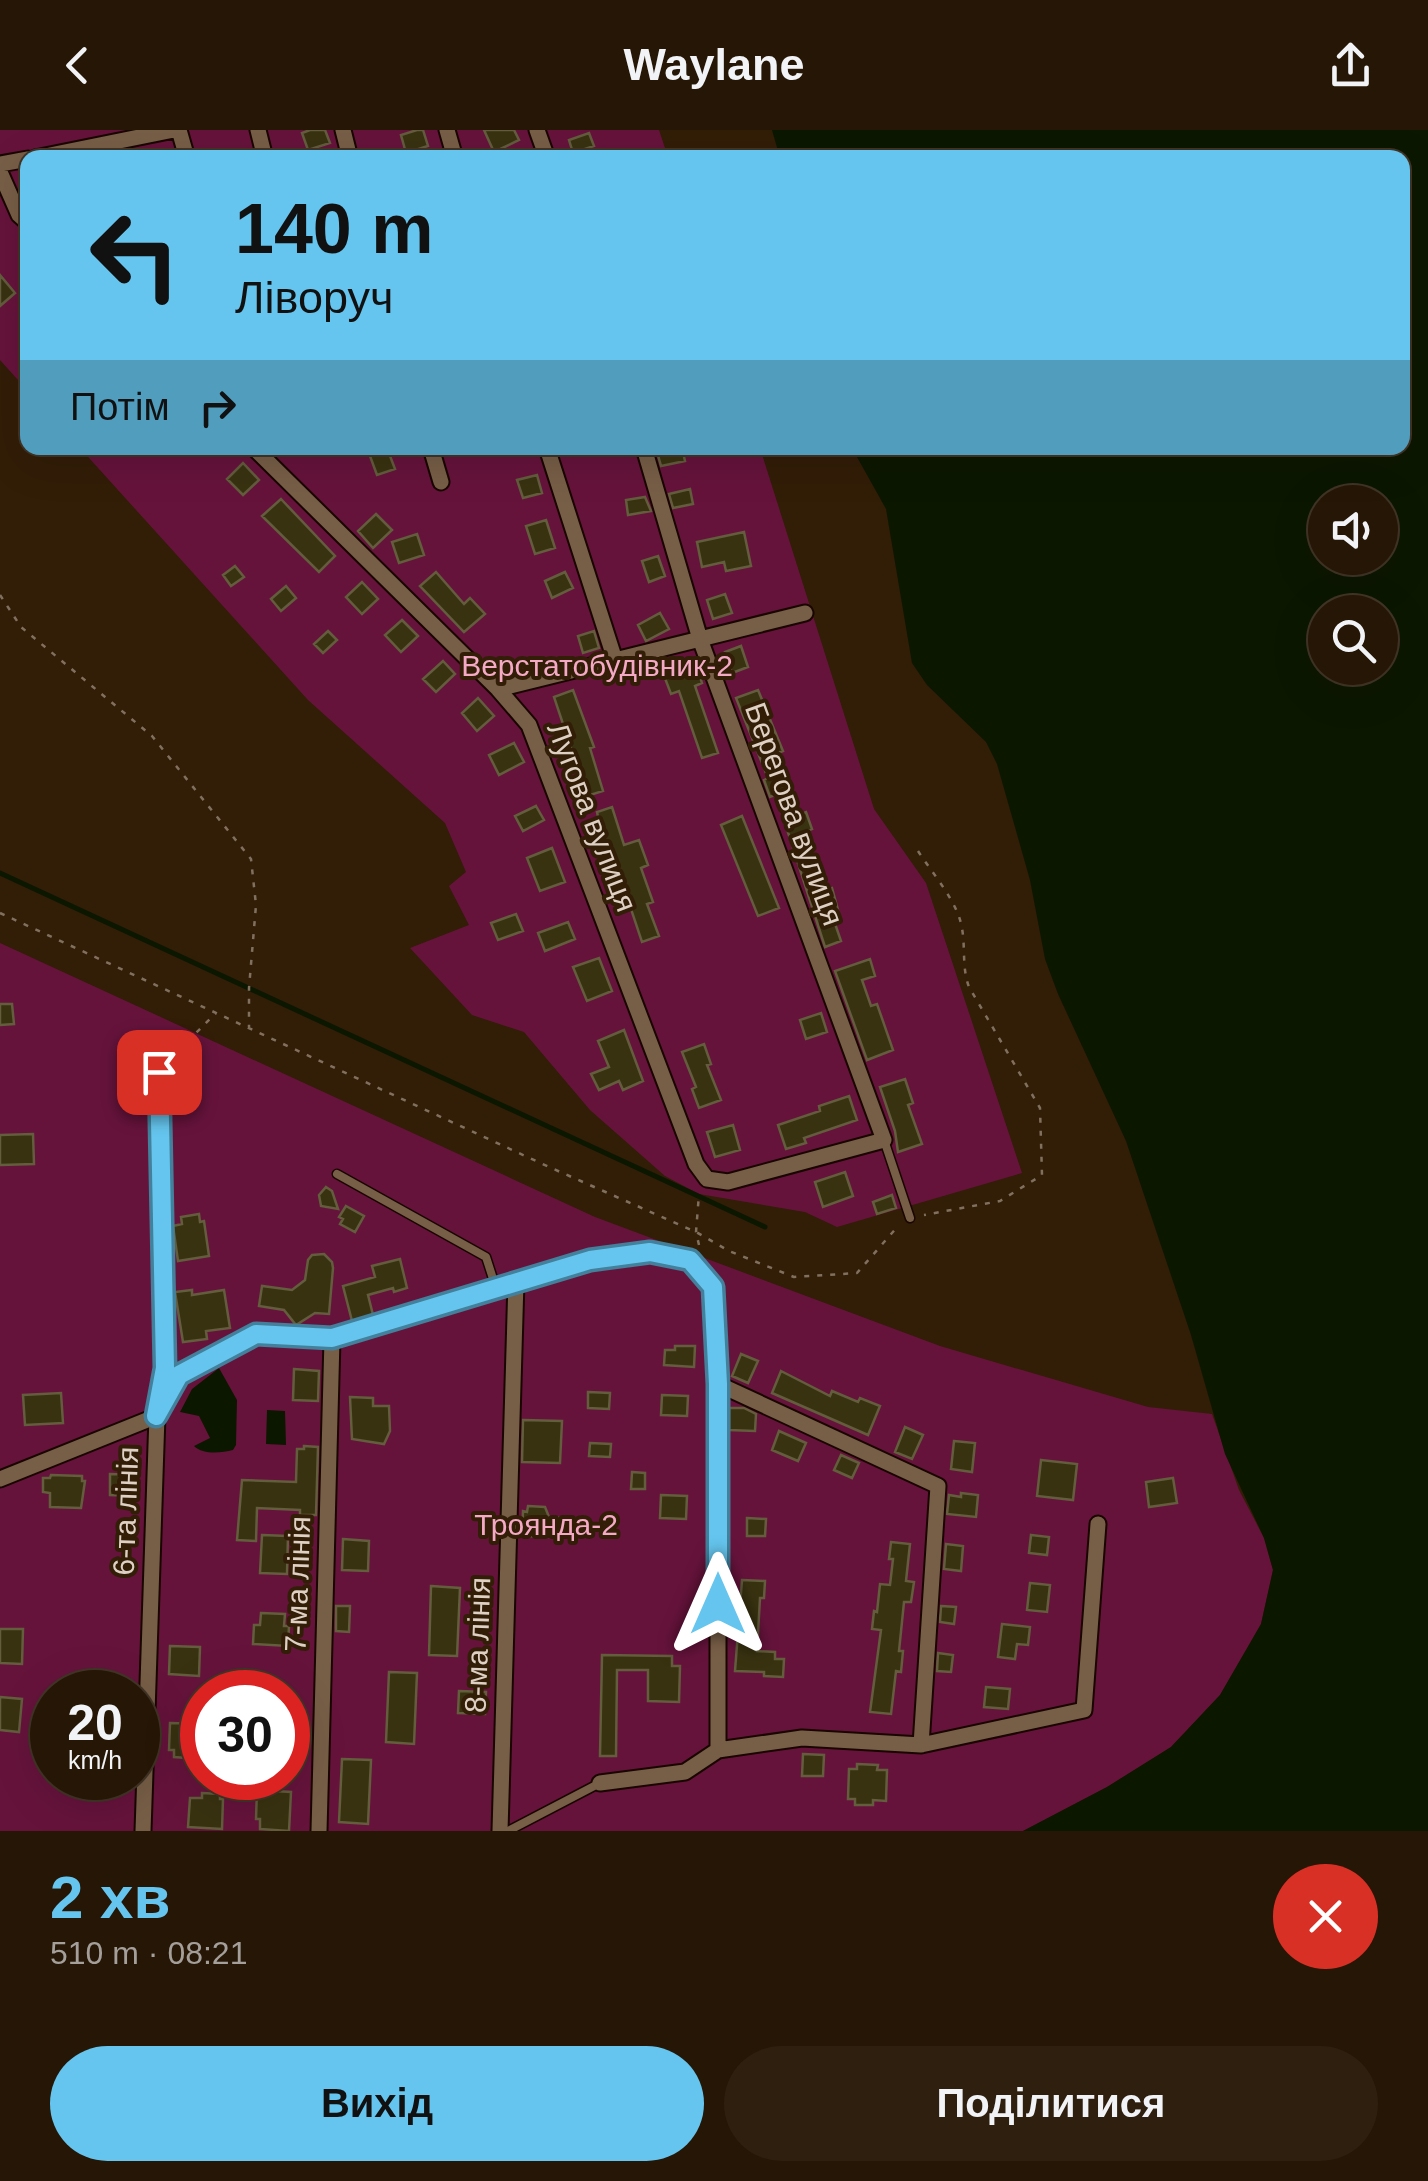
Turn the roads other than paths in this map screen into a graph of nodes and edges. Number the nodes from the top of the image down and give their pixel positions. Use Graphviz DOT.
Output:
graph roads {
  1 [pos="176,130"];
  2 [pos="72,150"];
  3 [pos="0,168"];
  4 [pos="20,215"];
  5 [pos="261,455"];
  6 [pos="434,455"];
  7 [pos="550,455"];
  8 [pos="646,455"];
  9 [pos="441,482"];
  10 [pos="805,612"];
  11 [pos="700,638"];
  12 [pos="615,660"];
  13 [pos="498,689"];
  14 [pos="159,1072"];
  15 [pos="884,1140"];
  16 [pos="337,1174"];
  17 [pos="910,1218"];
  18 [pos="516,1281"];
  19 [pos="496,1288"];
  20 [pos="332,1338"];
  21 [pos="718,1384"];
  22 [pos="156,1416"];
  23 [pos="0,1479"];
  24 [pos="1098,1524"];
  25 [pos="921,1746"];
  26 [pos="718,1750"];
  27 [pos="600,1783"];
  28 [pos="143,1831"];
  29 [pos="318,1831"];
  30 [pos="500,1831"];
  31 [pos="508,1831"];
  1 -- 2 [label="street"];
  3 -- 4 [label="street"];
  5 -- 13 [label="street, Лугова вулиця"];
  6 -- 9 [label="street"];
  7 -- 12 [label="street"];
  8 -- 11 [label="street, Берегова вулиця"];
  10 -- 11 [label="street"];
  11 -- 12 [label="street"];
  11 -- 15 [label="street, Берегова вулиця"];
  12 -- 13 [label="street"];
  13 -- 15 [label="street, Лугова вулиця"];
  14 -- 22 [label="street, 6-та лінія"];
  15 -- 17 [label="lane"];
  16 -- 19 [label="lane"];
  18 -- 19 [label="street"];
  18 -- 21 [label="street"];
  18 -- 30 [label="street, 8-ма лінія"];
  19 -- 20 [label="street"];
  20 -- 22 [label="street"];
  20 -- 29 [label="street, 7-ма лінія"];
  21 -- 25 [label="street"];
  21 -- 26 [label="street"];
  22 -- 23 [label="street"];
  22 -- 28 [label="street, 6-та лінія"];
  24 -- 25 [label="street"];
  25 -- 26 [label="street"];
  26 -- 27 [label="street"];
  27 -- 31 [label="lane"];
}
